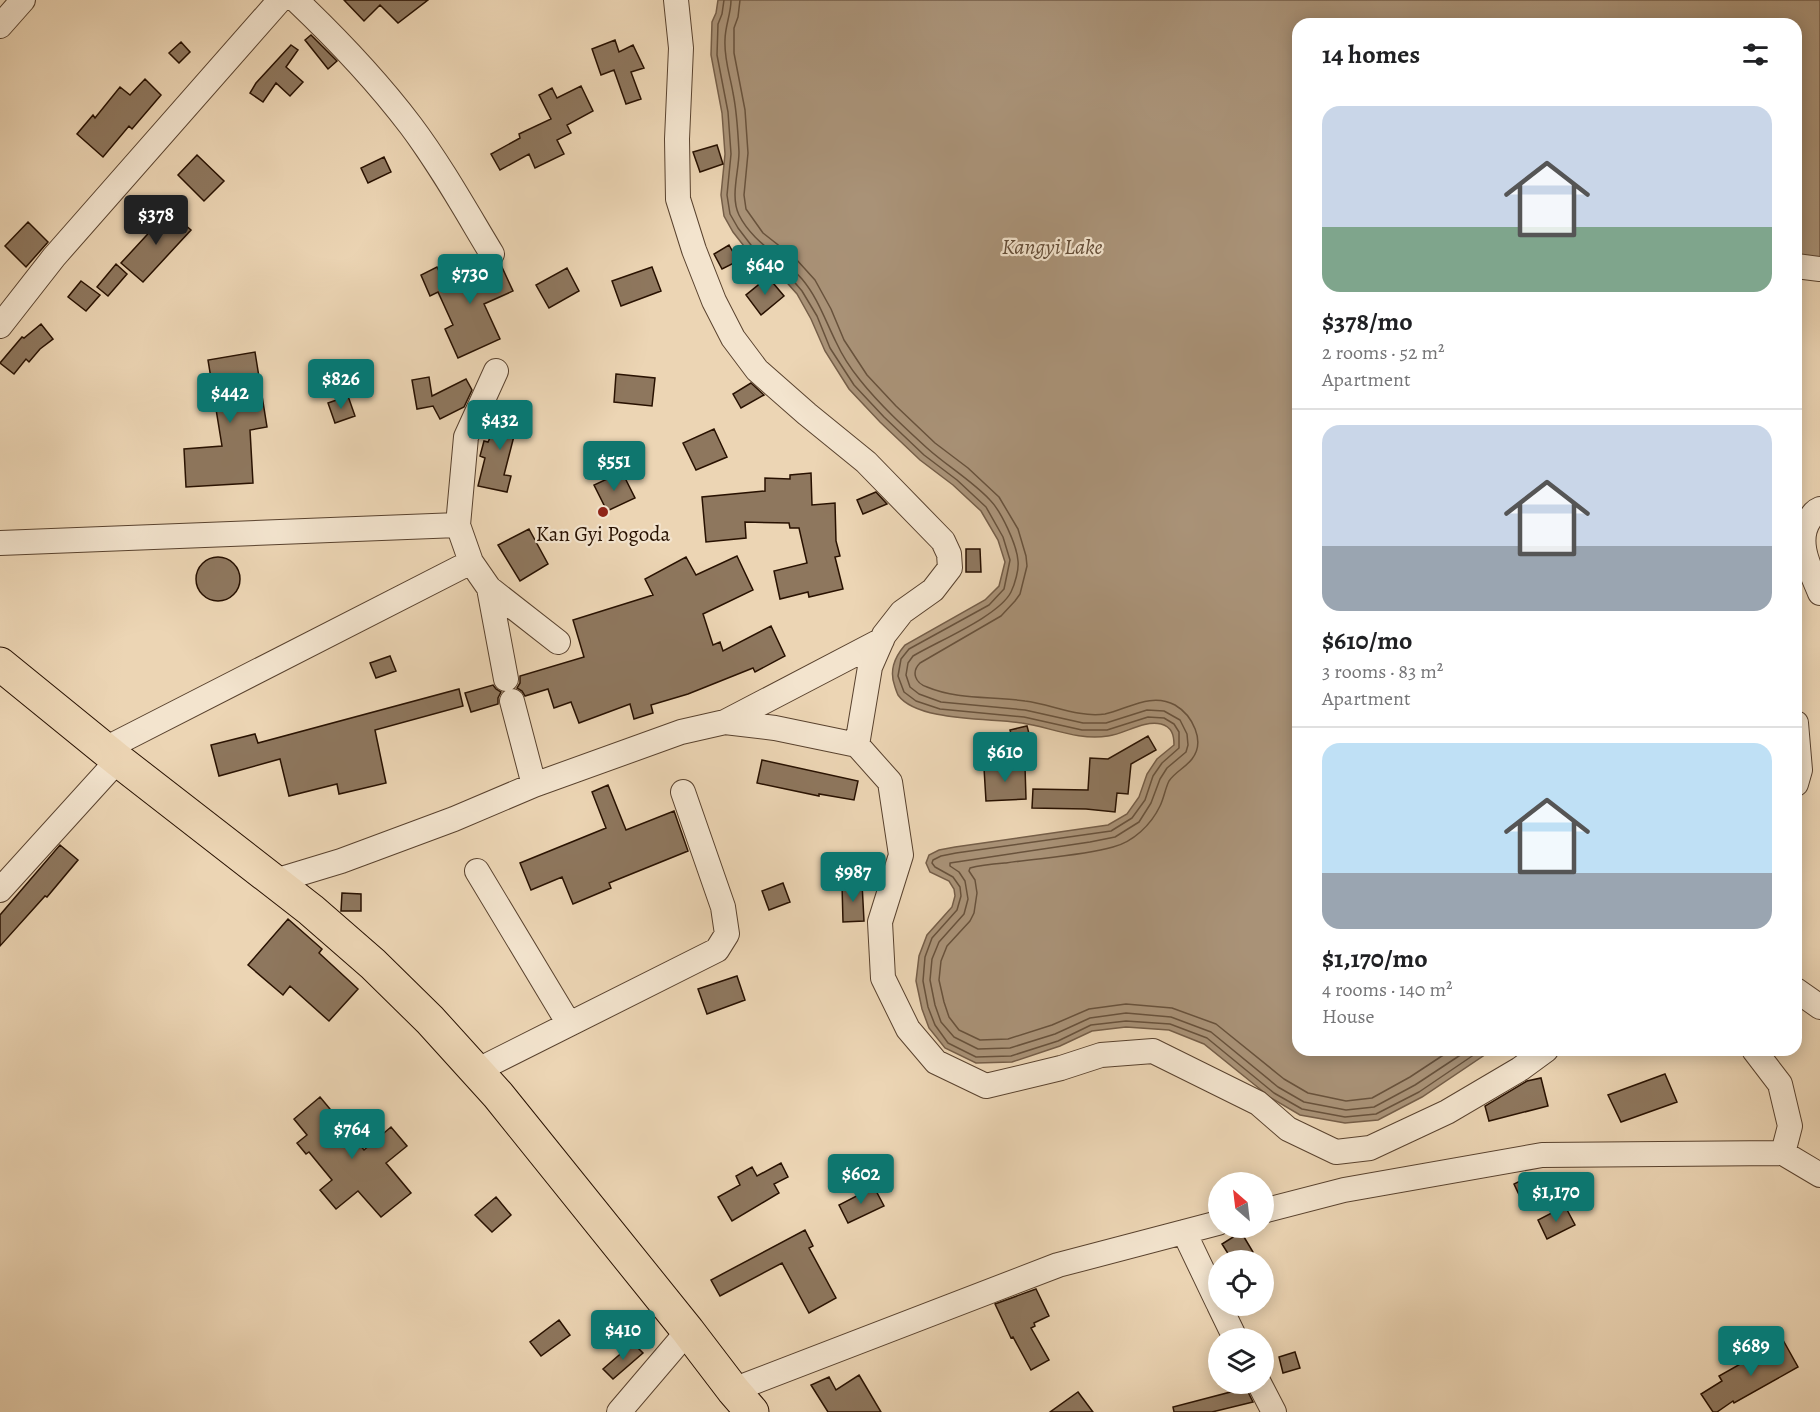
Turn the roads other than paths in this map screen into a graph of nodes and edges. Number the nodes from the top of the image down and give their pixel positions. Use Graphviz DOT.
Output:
graph roads {
  1 [pos="22,0"];
  2 [pos="280,0"];
  3 [pos="296,0"];
  4 [pos="676,0"];
  5 [pos="0,26"];
  6 [pos="492,254"];
  7 [pos="1802,267"];
  8 [pos="1820,269"];
  9 [pos="0,326"];
  10 [pos="496,371"];
  11 [pos="1820,509"];
  12 [pos="458,525"];
  13 [pos="0,543"];
  14 [pos="471,562"];
  15 [pos="489,588"];
  16 [pos="1820,593"];
  17 [pos="882,640"];
  18 [pos="558,642"];
  19 [pos="0,664"];
  20 [pos="725,722"];
  21 [pos="857,745"];
  22 [pos="111,754"];
  23 [pos="534,785"];
  24 [pos="683,792"];
  25 [pos="477,871"];
  26 [pos="275,881"];
  27 [pos="0,890"];
  28 [pos="1802,994"];
  29 [pos="1820,1006"];
  30 [pos="569,1024"];
  31 [pos="1538,1056"];
  32 [pos="1759,1056"];
  33 [pos="476,1071"];
  34 [pos="1783,1153"];
  35 [pos="1820,1175"];
  36 [pos="1274,1208"];
  37 [pos="1208,1226"];
  38 [pos="1184,1232"];
  39 [pos="1208,1283"];
  40 [pos="688,1331"];
  41 [pos="1265,1394"];
  42 [pos="742,1401"];
  43 [pos="619,1412"];
  44 [pos="1274,1412"];
  1 -- 5 [label="street"];
  2 -- 9 [label="street"];
  3 -- 6 [label="street"];
  4 -- 17 [label="street"];
  7 -- 8 [label="street"];
  10 -- 12 [label="street"];
  11 -- 16 [label="street"];
  12 -- 13 [label="street"];
  12 -- 14 [label="street"];
  14 -- 15 [label="street"];
  14 -- 22 [label="street"];
  15 -- 18 [label="street"];
  15 -- 23 [label="street"];
  17 -- 20 [label="street"];
  17 -- 21 [label="street"];
  19 -- 22 [label="highway"];
  20 -- 21 [label="street"];
  20 -- 23 [label="street"];
  21 -- 31 [label="street"];
  22 -- 26 [label="highway"];
  22 -- 27 [label="street"];
  23 -- 26 [label="street"];
  24 -- 30 [label="street"];
  25 -- 30 [label="street"];
  26 -- 33 [label="highway"];
  28 -- 29 [label="street"];
  30 -- 33 [label="street"];
  32 -- 34 [label="street"];
  33 -- 40 [label="highway"];
  34 -- 35 [label="street"];
  34 -- 36 [label="street"];
  37 -- 38 [label="street"];
  38 -- 39 [label="street"];
  38 -- 42 [label="street"];
  40 -- 42 [label="highway"];
  40 -- 43 [label="street"];
  41 -- 44 [label="street"];
}
